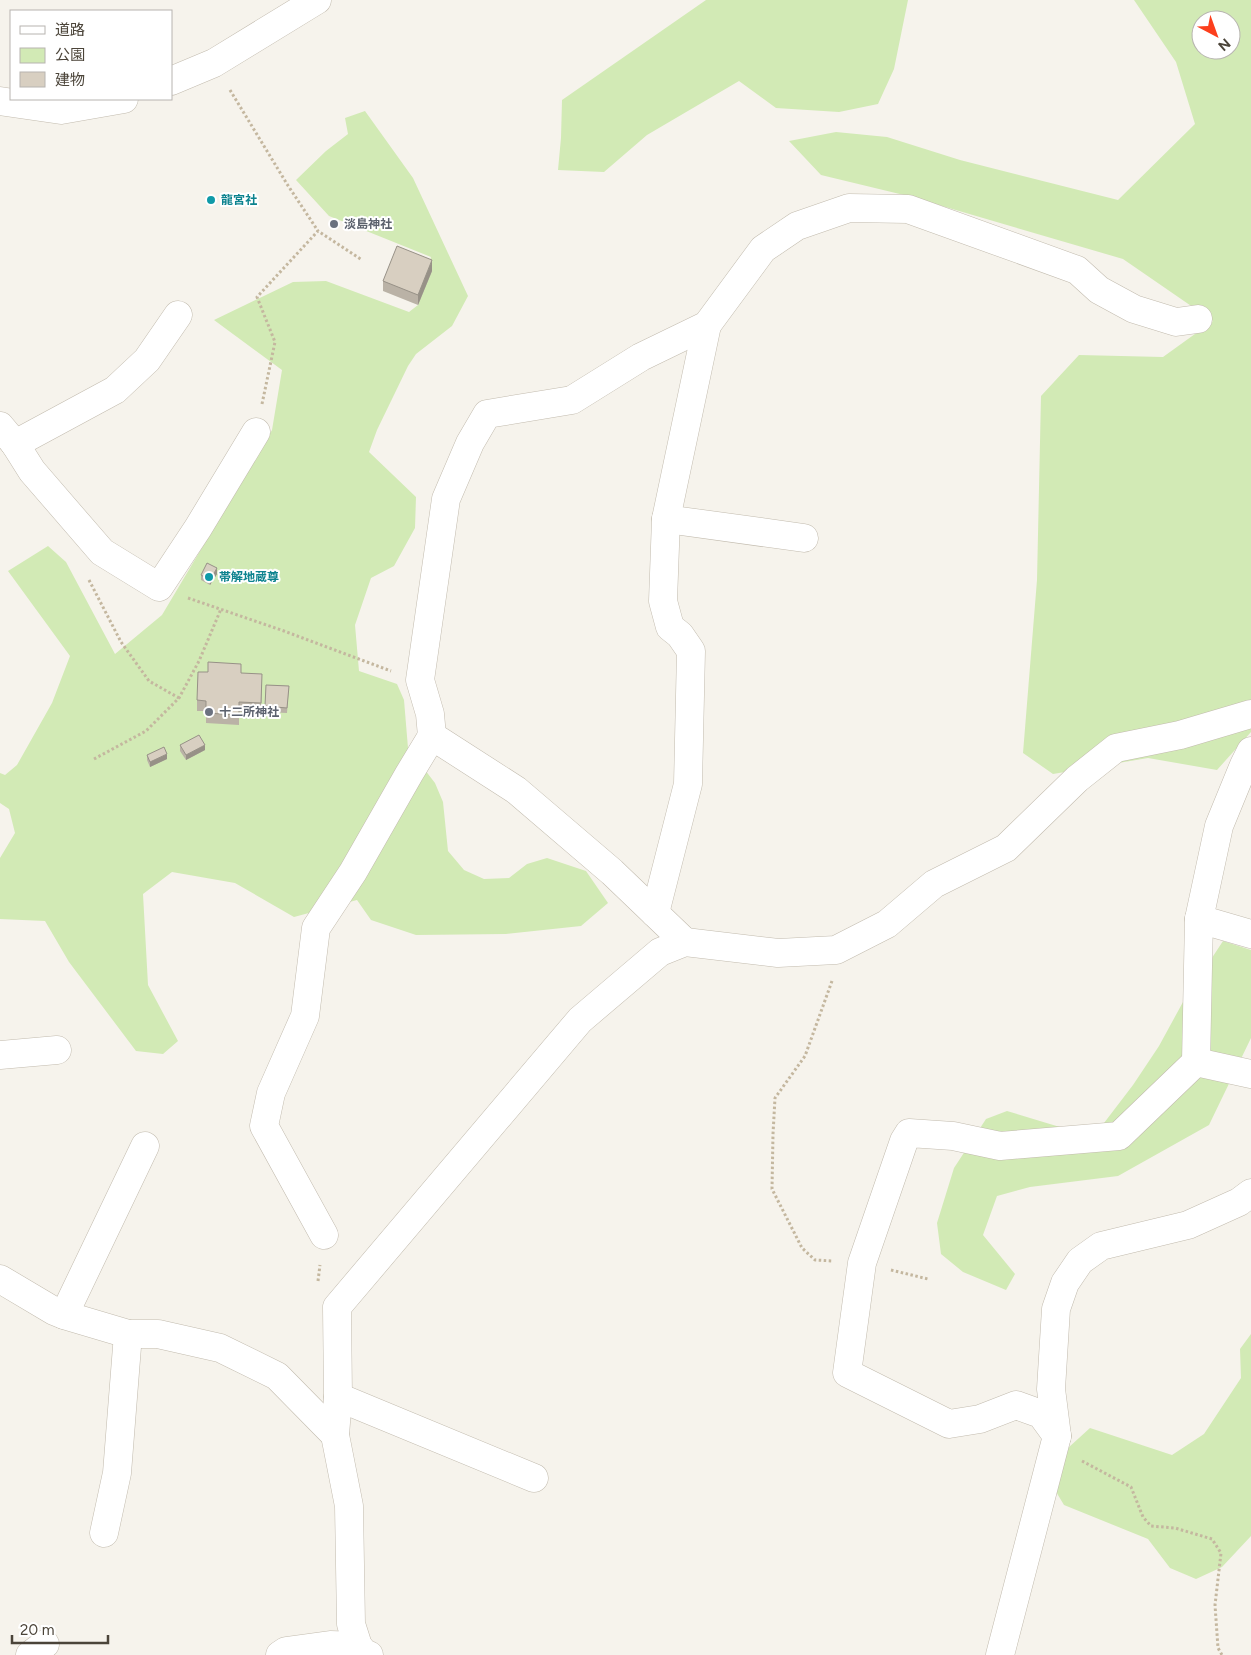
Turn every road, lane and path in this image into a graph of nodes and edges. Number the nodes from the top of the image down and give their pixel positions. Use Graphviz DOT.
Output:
graph roads {
  1 [pos="317,0"];
  2 [pos="214,63"];
  3 [pos="172,81"];
  4 [pos="118,100"];
  5 [pos="0,101"];
  6 [pos="318,231"];
  7 [pos="362,260"];
  8 [pos="178,315"];
  9 [pos="1198,319"];
  10 [pos="707,325"];
  11 [pos="256,432"];
  12 [pos="7,435"];
  13 [pos="666,519"];
  14 [pos="804,538"];
  15 [pos="159,587"];
  16 [pos="221,609"];
  17 [pos="121,642"];
  18 [pos="420,680"];
  19 [pos="179,698"];
  20 [pos="1251,714"];
  21 [pos="432,736"];
  22 [pos="1251,752"];
  23 [pos="94,759"];
  24 [pos="655,914"];
  25 [pos="1199,919"];
  26 [pos="1251,934"];
  27 [pos="685,942"];
  28 [pos="845,945"];
  29 [pos="57,1050"];
  30 [pos="0,1055"];
  31 [pos="1196,1062"];
  32 [pos="1251,1074"];
  33 [pos="145,1146"];
  34 [pos="1251,1193"];
  35 [pos="324,1235"];
  36 [pos="802,1248"];
  37 [pos="0,1279"];
  38 [pos="64,1315"];
  39 [pos="128,1334"];
  40 [pos="338,1397"];
  41 [pos="335,1435"];
  42 [pos="1055,1441"];
  43 [pos="534,1478"];
  44 [pos="104,1533"];
  45 [pos="363,1651"];
  46 [pos="280,1655"];
  47 [pos="1000,1655"];
  48 [pos="1222,1655"];
  1 -- 2 [label="street"];
  2 -- 3 [label="street"];
  2 -- 6 [label="path"];
  4 -- 5 [label="street"];
  6 -- 7 [label="path"];
  6 -- 11 [label="path"];
  8 -- 12 [label="street"];
  9 -- 10 [label="street"];
  10 -- 13 [label="street"];
  10 -- 18 [label="street"];
  11 -- 15 [label="street"];
  12 -- 15 [label="street"];
  13 -- 14 [label="street"];
  13 -- 24 [label="street"];
  15 -- 16 [label="path"];
  16 -- 18 [label="path"];
  16 -- 19 [label="path"];
  17 -- 19 [label="path"];
  18 -- 21 [label="street"];
  19 -- 23 [label="path"];
  20 -- 28 [label="street"];
  21 -- 24 [label="street"];
  21 -- 35 [label="street"];
  22 -- 25 [label="street"];
  24 -- 27 [label="street"];
  25 -- 26 [label="street"];
  25 -- 31 [label="street"];
  27 -- 28 [label="street"];
  27 -- 40 [label="street"];
  28 -- 36 [label="path"];
  29 -- 30 [label="street"];
  31 -- 32 [label="street"];
  31 -- 42 [label="street"];
  33 -- 38 [label="street"];
  34 -- 42 [label="street"];
  37 -- 38 [label="street"];
  38 -- 39 [label="street"];
  39 -- 41 [label="street"];
  39 -- 44 [label="street"];
  40 -- 41 [label="street"];
  40 -- 43 [label="street"];
  41 -- 45 [label="street"];
  42 -- 47 [label="street"];
  42 -- 48 [label="path"];
  45 -- 46 [label="street"];
}
